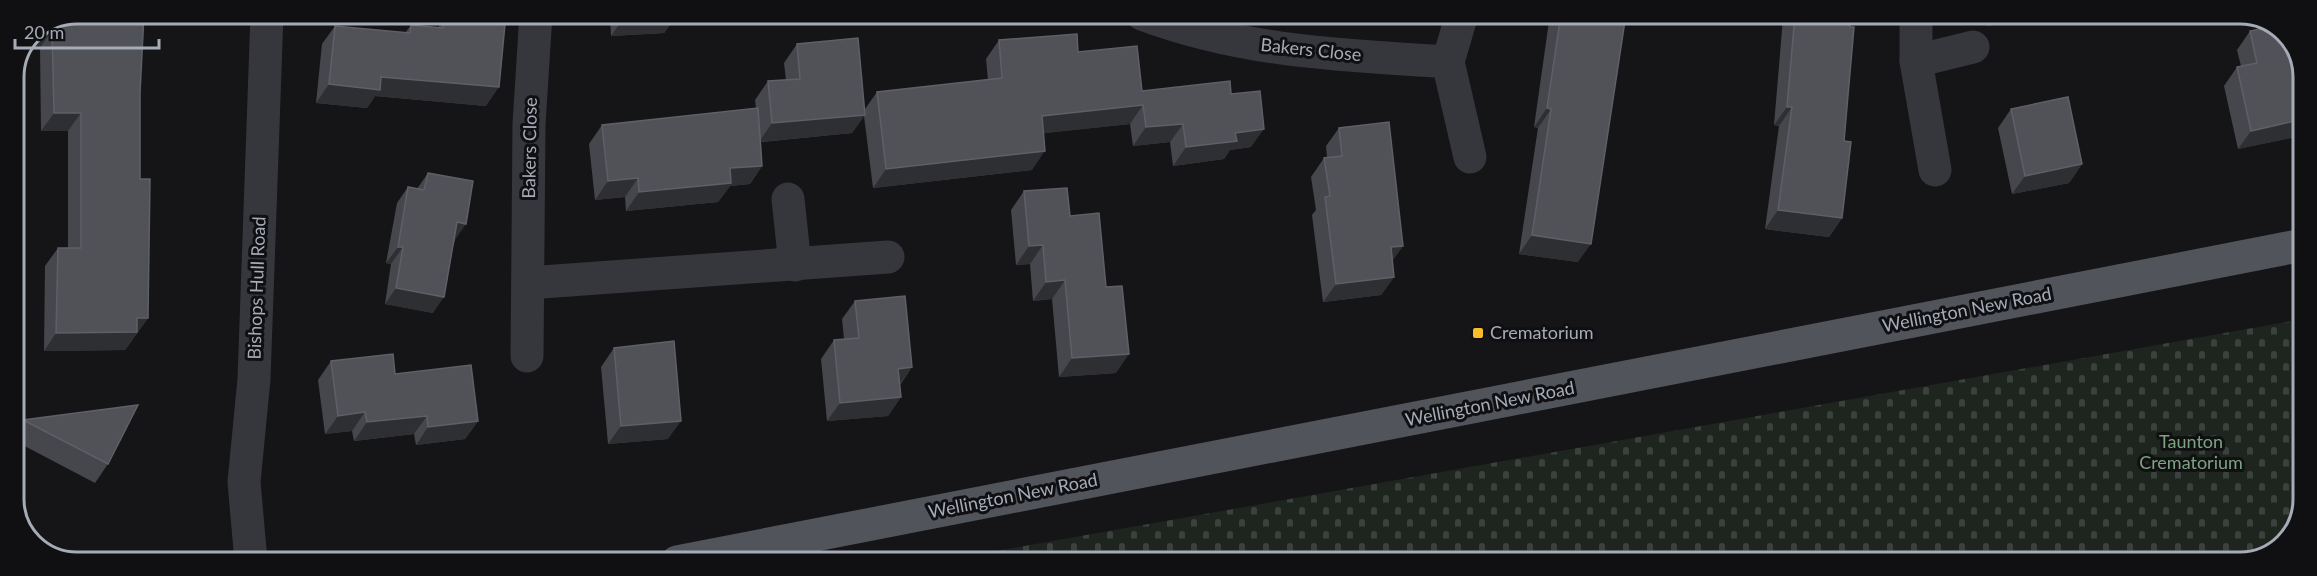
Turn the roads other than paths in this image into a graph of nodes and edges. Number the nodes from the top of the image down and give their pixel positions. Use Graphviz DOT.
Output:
graph roads {
  1 [pos="267,24"];
  2 [pos="535,24"];
  3 [pos="1167,24"];
  4 [pos="1459,24"];
  5 [pos="1916,24"];
  6 [pos="1974,47"];
  7 [pos="1916,61"];
  8 [pos="1448,62"];
  9 [pos="1470,157"];
  10 [pos="1935,170"];
  11 [pos="788,199"];
  12 [pos="2293,247"];
  13 [pos="888,257"];
  14 [pos="795,265"];
  15 [pos="528,283"];
  16 [pos="527,356"];
  17 [pos="250,552"];
  18 [pos="728,552"];
  1 -- 17 [label="street, Bishops Hull Road"];
  2 -- 15 [label="street, Bakers Close"];
  3 -- 8 [label="street, Bakers Close"];
  4 -- 8 [label="street"];
  5 -- 7 [label="street"];
  6 -- 7 [label="street"];
  7 -- 10 [label="street"];
  8 -- 9 [label="street"];
  11 -- 14 [label="street"];
  12 -- 18 [label="main road, Wellington New Road"];
  13 -- 14 [label="street"];
  14 -- 15 [label="street"];
  15 -- 16 [label="street, Bakers Close"];
}
